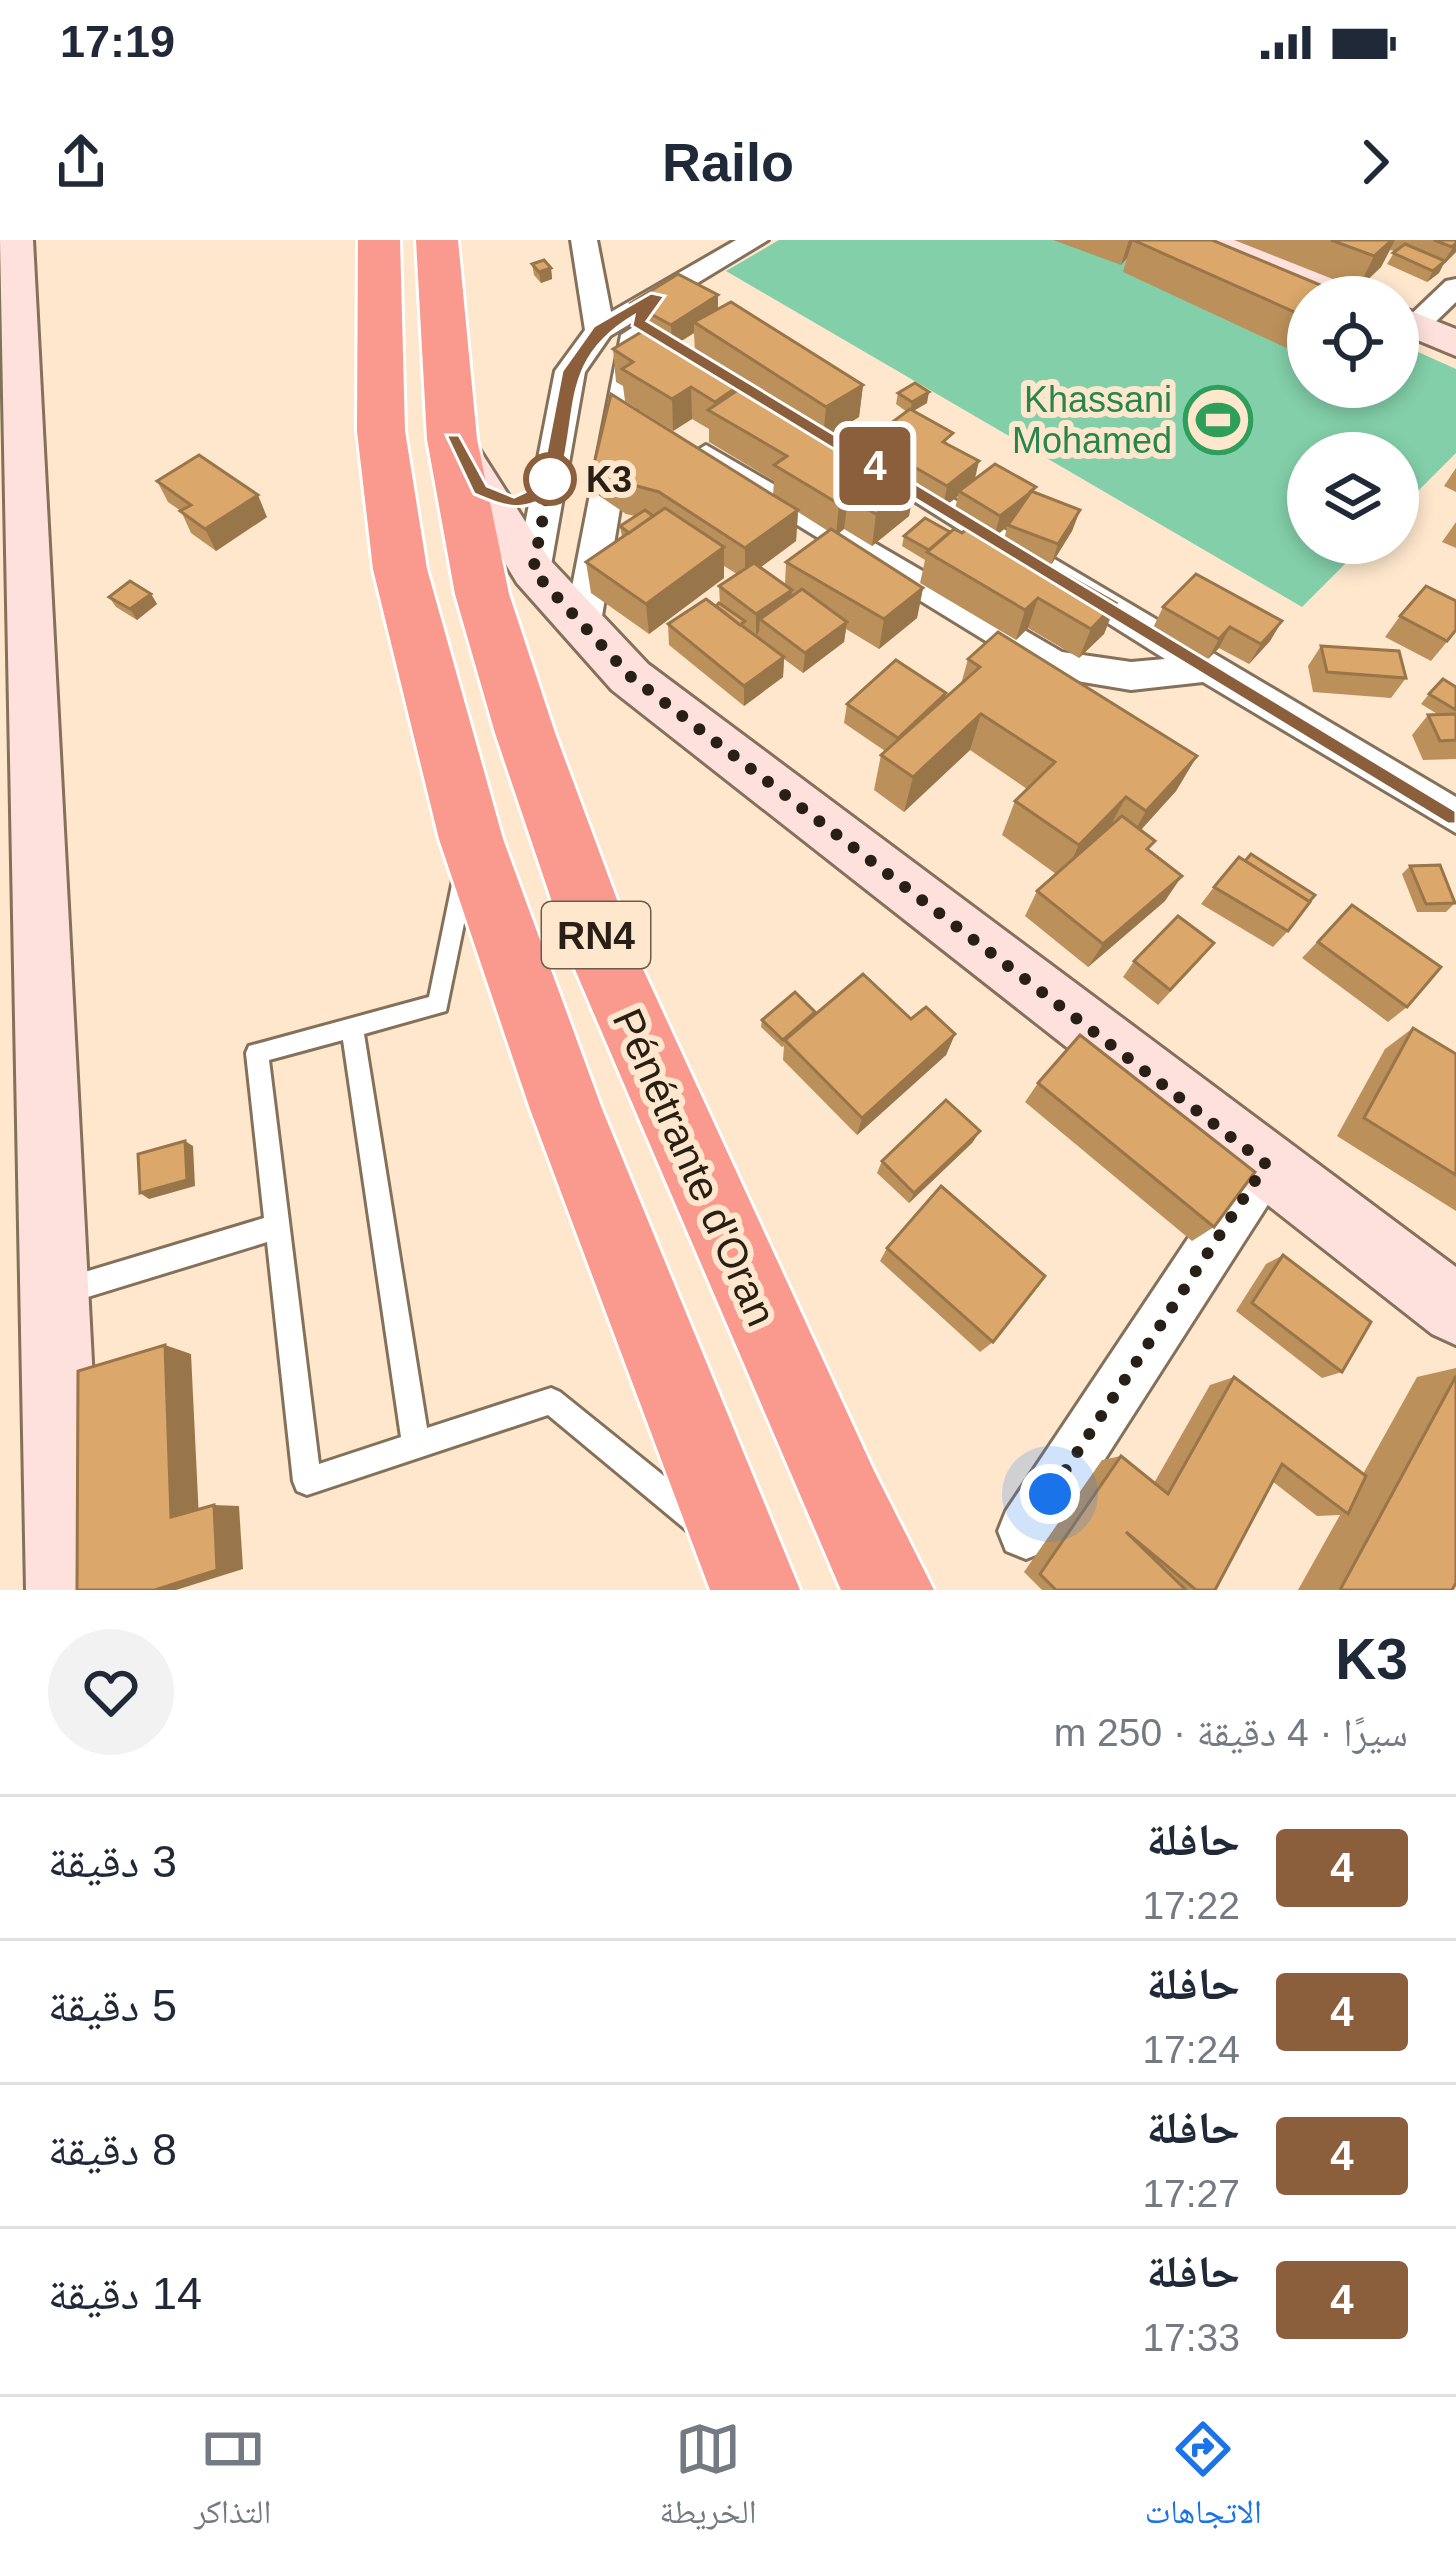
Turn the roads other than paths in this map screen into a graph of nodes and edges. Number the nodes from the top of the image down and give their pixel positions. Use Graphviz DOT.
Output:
graph roads {
  1 [pos="15,240"];
  2 [pos="47,240"];
  3 [pos="379,240"];
  4 [pos="437,240"];
  5 [pos="584,240"];
  6 [pos="754,240"];
  7 [pos="1219,240"];
  8 [pos="1301,276"];
  9 [pos="1456,286"];
  10 [pos="647,310"];
  11 [pos="1419,313"];
  12 [pos="1419,328"];
  13 [pos="600,330"];
  14 [pos="1456,344"];
  15 [pos="679,347"];
  16 [pos="620,402"];
  17 [pos="862,458"];
  18 [pos="466,465"];
  19 [pos="548,488"];
  20 [pos="26,556"];
  21 [pos="533,571"];
  22 [pos="582,628"];
  23 [pos="1209,668"];
  24 [pos="1456,818"];
  25 [pos="471,839"];
  26 [pos="352,1027"];
  27 [pos="1266,1164"];
  28 [pos="278,1226"];
  29 [pos="53,1295"];
  30 [pos="1456,1310"];
  31 [pos="416,1445"];
  32 [pos="1026,1531"];
  33 [pos="748,1573"];
  34 [pos="65,1590"];
  35 [pos="889,1590"];
  1 -- 20 [label="main road"];
  2 -- 20 [label="main road"];
  3 -- 25 [label="highway, RN4"];
  4 -- 18 [label="highway, Pénétrante d'Oran / RN4"];
  5 -- 13 [label="street"];
  6 -- 10 [label="street"];
  7 -- 8 [label="main road"];
  9 -- 11 [label="street"];
  10 -- 13 [label="street"];
  10 -- 15 [label="street"];
  10 -- 16 [label="street"];
  12 -- 14 [label="main road"];
  13 -- 19 [label="street"];
  16 -- 22 [label="street"];
  16 -- 23 [label="street"];
  17 -- 23 [label="street"];
  18 -- 19 [label="street"];
  18 -- 21 [label="main road"];
  18 -- 35 [label="highway, Pénétrante d'Oran / RN4"];
  19 -- 21 [label="street"];
  20 -- 29 [label="main road"];
  21 -- 22 [label="main road"];
  22 -- 27 [label="main road"];
  23 -- 24 [label="street"];
  25 -- 26 [label="lane"];
  25 -- 33 [label="highway, RN4"];
  26 -- 28 [label="lane"];
  26 -- 31 [label="lane"];
  27 -- 30 [label="main road"];
  27 -- 32 [label="street"];
  28 -- 29 [label="lane"];
  28 -- 31 [label="lane"];
  29 -- 34 [label="main road"];
  31 -- 33 [label="lane"];
}
